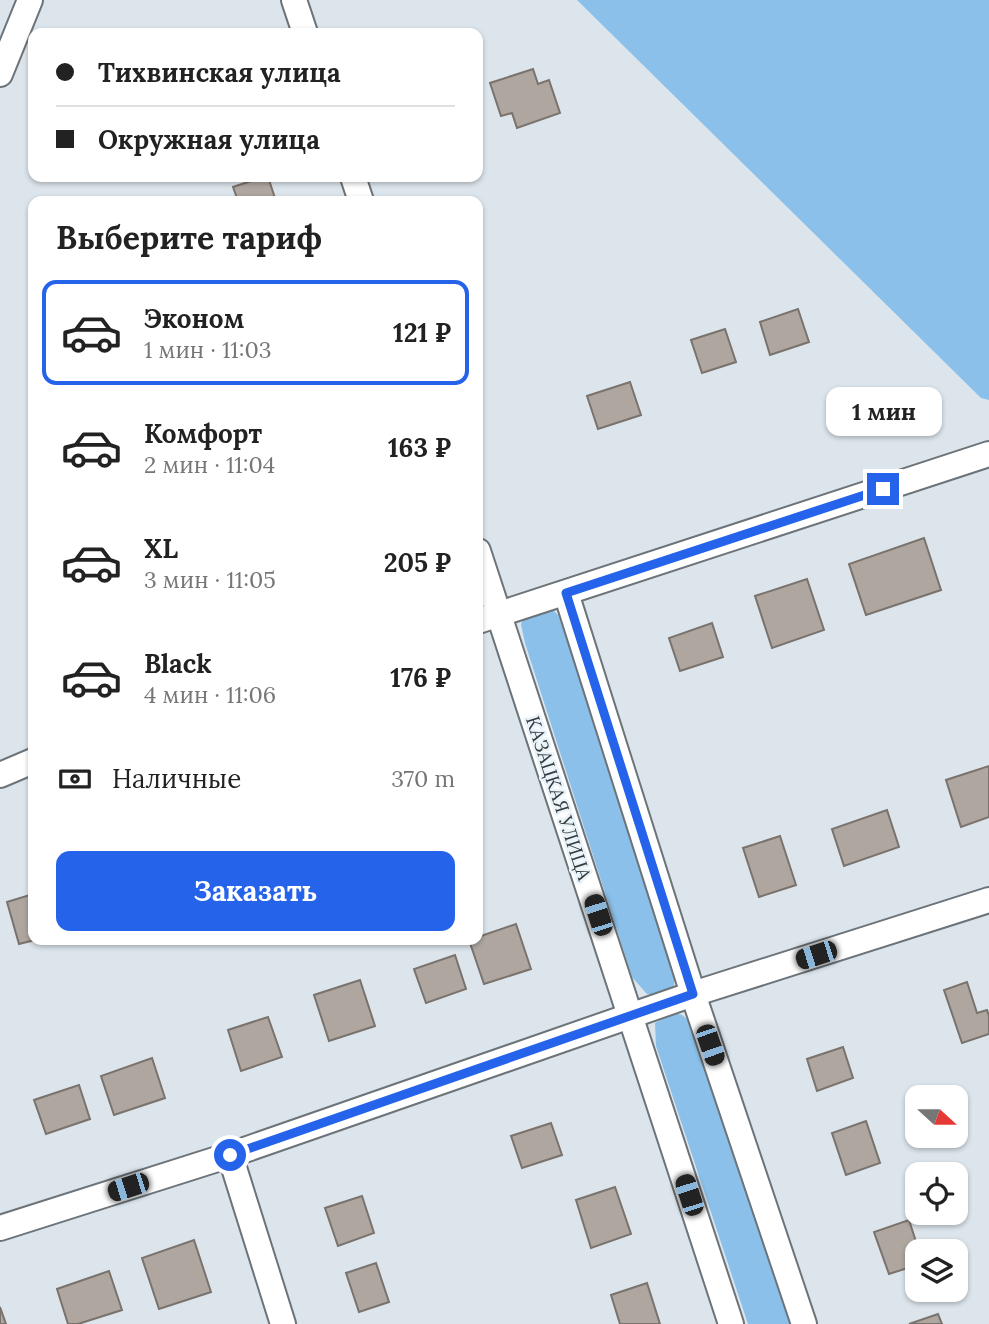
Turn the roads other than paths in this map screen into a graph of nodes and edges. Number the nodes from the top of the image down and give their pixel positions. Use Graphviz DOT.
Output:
graph roads {
  1 [pos="30,0"];
  2 [pos="294,0"];
  3 [pos="303,28"];
  4 [pos="0,74"];
  5 [pos="989,454"];
  6 [pos="483,584"];
  7 [pos="566,593"];
  8 [pos="488,617"];
  9 [pos="28,763"];
  10 [pos="0,775"];
  11 [pos="989,901"];
  12 [pos="693,994"];
  13 [pos="631,1015"];
  14 [pos="230,1155"];
  15 [pos="0,1228"];
  16 [pos="283,1324"];
  17 [pos="731,1324"];
  18 [pos="804,1324"];
  1 -- 4 [label="street"];
  2 -- 3 [label="street"];
  5 -- 7 [label="street"];
  6 -- 8 [label="street, КАЗАЦКАЯ УЛИЦА"];
  7 -- 8 [label="street"];
  7 -- 12 [label="street"];
  8 -- 13 [label="street, КАЗАЦКАЯ УЛИЦА"];
  9 -- 10 [label="street"];
  11 -- 12 [label="street"];
  12 -- 13 [label="street"];
  12 -- 18 [label="street"];
  13 -- 14 [label="street"];
  13 -- 17 [label="street, КАЗАЦКАЯ УЛИЦА"];
  14 -- 15 [label="street"];
  14 -- 16 [label="street"];
}
